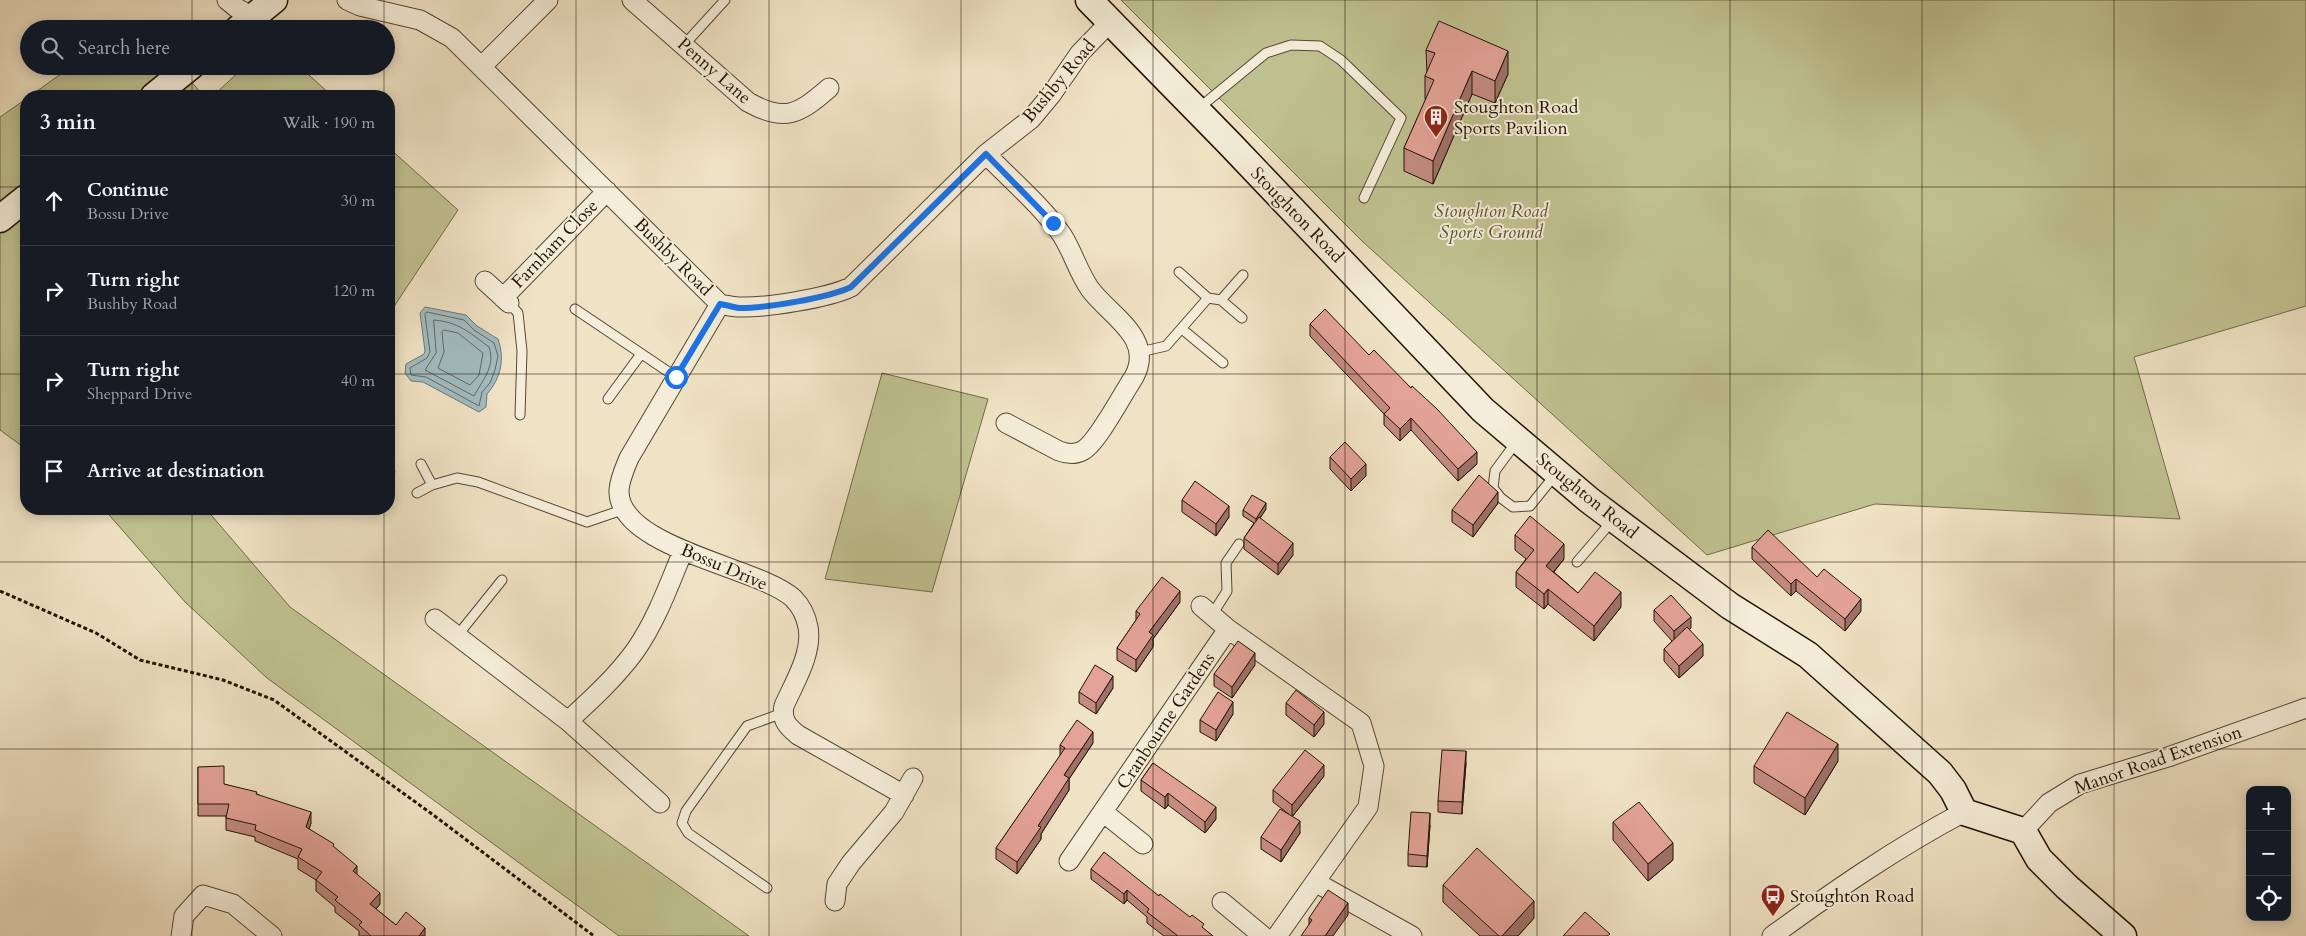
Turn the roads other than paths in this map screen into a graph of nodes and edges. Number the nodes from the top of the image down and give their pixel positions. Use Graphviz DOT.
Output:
graph roads {
  1 [pos="227,0"];
  2 [pos="274,0"];
  3 [pos="347,0"];
  4 [pos="548,0"];
  5 [pos="632,0"];
  6 [pos="725,0"];
  7 [pos="1089,0"];
  8 [pos="244,20"];
  9 [pos="249,20"];
  10 [pos="1110,22"];
  11 [pos="684,45"];
  12 [pos="481,67"];
  13 [pos="180,75"];
  14 [pos="829,88"];
  15 [pos="161,90"];
  16 [pos="1197,110"];
  17 [pos="986,154"];
  18 [pos="607,191"];
  19 [pos="1364,198"];
  20 [pos="20,203"];
  21 [pos="0,219"];
  22 [pos="1179,272"];
  23 [pos="1243,275"];
  24 [pos="485,281"];
  25 [pos="1208,298"];
  26 [pos="1220,300"];
  27 [pos="506,301"];
  28 [pos="720,304"];
  29 [pos="575,308"];
  30 [pos="1242,318"];
  31 [pos="1182,329"];
  32 [pos="1140,352"];
  33 [pos="641,354"];
  34 [pos="1223,363"];
  35 [pos="676,377"];
  36 [pos="608,399"];
  37 [pos="520,415"];
  38 [pos="1006,424"];
  39 [pos="1518,440"];
  40 [pos="421,464"];
  41 [pos="1557,472"];
  42 [pos="432,485"];
  43 [pos="416,493"];
  44 [pos="625,509"];
  45 [pos="1614,519"];
  46 [pos="1239,544"];
  47 [pos="683,551"];
  48 [pos="1577,562"];
  49 [pos="502,580"];
  50 [pos="1207,611"];
  51 [pos="434,619"];
  52 [pos="1228,629"];
  53 [pos="457,636"];
  54 [pos="2306,708"];
  55 [pos="783,714"];
  56 [pos="568,721"];
  57 [pos="913,778"];
  58 [pos="904,795"];
  59 [pos="660,804"];
  60 [pos="1103,812"];
  61 [pos="1964,812"];
  62 [pos="2023,831"];
  63 [pos="1143,844"];
  64 [pos="1069,861"];
  65 [pos="1315,882"];
  66 [pos="766,888"];
  67 [pos="836,901"];
  68 [pos="1222,902"];
  69 [pos="181,936"];
  70 [pos="272,936"];
  71 [pos="1263,936"];
  72 [pos="1277,936"];
  73 [pos="1412,936"];
  74 [pos="1772,936"];
  75 [pos="2123,936"];
  1 -- 8 [label="street"];
  2 -- 9 [label="main road"];
  3 -- 12 [label="street, Bushby Road"];
  4 -- 12 [label="street"];
  5 -- 11 [label="street, Penny Lane"];
  6 -- 11 [label="lane"];
  7 -- 10 [label="main road, Stoughton Road"];
  10 -- 16 [label="main road, Stoughton Road"];
  10 -- 17 [label="street, Bushby Road"];
  11 -- 14 [label="street, Penny Lane"];
  12 -- 18 [label="street, Bushby Road"];
  13 -- 15 [label="main road"];
  16 -- 19 [label="lane"];
  16 -- 39 [label="main road, Stoughton Road"];
  17 -- 28 [label="street, Bushby Road"];
  17 -- 32 [label="street"];
  18 -- 27 [label="street, Farnham Close"];
  18 -- 28 [label="street, Bushby Road"];
  20 -- 21 [label="main road"];
  22 -- 25 [label="lane"];
  23 -- 26 [label="lane"];
  24 -- 27 [label="street, Farnham Close"];
  25 -- 26 [label="lane"];
  25 -- 31 [label="lane"];
  26 -- 30 [label="lane"];
  27 -- 37 [label="lane"];
  28 -- 35 [label="street"];
  29 -- 33 [label="lane"];
  31 -- 32 [label="lane"];
  31 -- 34 [label="lane"];
  32 -- 38 [label="street"];
  33 -- 35 [label="lane"];
  33 -- 36 [label="lane"];
  35 -- 44 [label="street"];
  39 -- 41 [label="main road, Stoughton Road"];
  39 -- 41 [label="lane"];
  40 -- 42 [label="lane"];
  41 -- 45 [label="main road, Stoughton Road"];
  42 -- 43 [label="lane"];
  42 -- 44 [label="lane"];
  44 -- 47 [label="street, Bossu Drive"];
  45 -- 48 [label="lane"];
  45 -- 61 [label="main road, Stoughton Road"];
  46 -- 50 [label="lane"];
  47 -- 55 [label="street, Bossu Drive"];
  47 -- 56 [label="street"];
  49 -- 53 [label="lane"];
  50 -- 52 [label="street"];
  51 -- 53 [label="street"];
  52 -- 60 [label="street, Cranbourne Gardens"];
  52 -- 65 [label="street"];
  53 -- 56 [label="street"];
  54 -- 62 [label="street, Manor Road Extension"];
  55 -- 58 [label="street"];
  55 -- 66 [label="lane"];
  56 -- 59 [label="street"];
  57 -- 58 [label="street"];
  58 -- 67 [label="street"];
  60 -- 63 [label="street"];
  60 -- 64 [label="street, Cranbourne Gardens"];
  61 -- 62 [label="main road"];
  61 -- 74 [label="street"];
  62 -- 75 [label="main road"];
  65 -- 72 [label="street"];
  65 -- 73 [label="street"];
  68 -- 71 [label="street"];
  69 -- 70 [label="street"];
}
